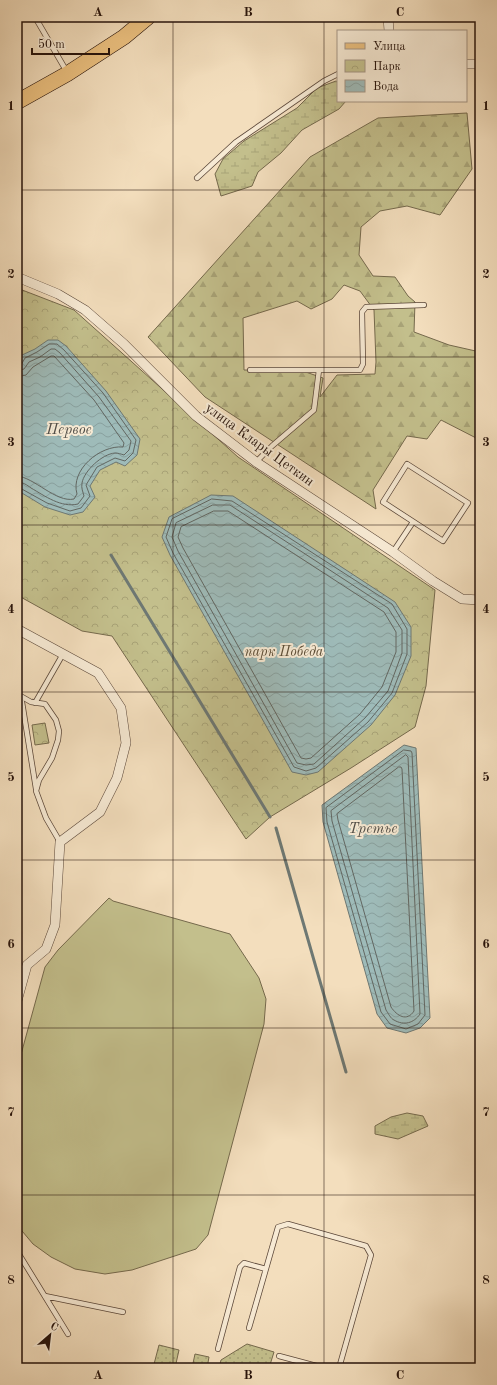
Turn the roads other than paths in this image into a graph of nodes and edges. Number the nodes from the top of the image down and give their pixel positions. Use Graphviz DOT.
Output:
graph roads {
  1 [pos="35,17"];
  2 [pos="148,17"];
  3 [pos="388,17"];
  4 [pos="389,30"];
  5 [pos="467,64"];
  6 [pos="480,64"];
  7 [pos="68,74"];
  8 [pos="337,75"];
  9 [pos="17,102"];
  10 [pos="197,178"];
  11 [pos="17,278"];
  12 [pos="424,305"];
  13 [pos="250,370"];
  14 [pos="319,370"];
  15 [pos="256,462"];
  16 [pos="413,522"];
  17 [pos="393,552"];
  18 [pos="480,600"];
  19 [pos="17,629"];
  20 [pos="63,654"];
  21 [pos="17,694"];
  22 [pos="20,701"];
  23 [pos="36,703"];
  24 [pos="36,790"];
  25 [pos="60,842"];
  26 [pos="17,1001"];
  27 [pos="17,1251"];
  28 [pos="266,1269"];
  29 [pos="45,1296"];
  30 [pos="123,1312"];
  31 [pos="249,1328"];
  32 [pos="68,1334"];
  33 [pos="218,1349"];
  34 [pos="279,1356"];
  35 [pos="324,1368"];
  36 [pos="339,1368"];
  1 -- 7 [label="lane"];
  2 -- 7 [label="main road"];
  3 -- 4 [label="street"];
  5 -- 6 [label="street"];
  7 -- 9 [label="main road"];
  8 -- 10 [label="lane"];
  11 -- 15 [label="street, улица Клары Цеткин"];
  12 -- 14 [label="lane"];
  13 -- 14 [label="lane"];
  14 -- 15 [label="lane"];
  15 -- 17 [label="street, улица Клары Цеткин"];
  16 -- 16 [label="lane"];
  16 -- 17 [label="lane"];
  17 -- 18 [label="street, улица Клары Цеткин"];
  19 -- 20 [label="street"];
  20 -- 23 [label="lane"];
  20 -- 25 [label="street"];
  21 -- 23 [label="lane"];
  22 -- 23 [label="lane"];
  22 -- 24 [label="lane"];
  23 -- 24 [label="lane"];
  24 -- 25 [label="lane"];
  25 -- 26 [label="street"];
  27 -- 29 [label="lane"];
  28 -- 31 [label="lane"];
  28 -- 33 [label="lane"];
  28 -- 36 [label="lane"];
  29 -- 30 [label="lane"];
  29 -- 32 [label="lane"];
  34 -- 35 [label="lane"];
}
